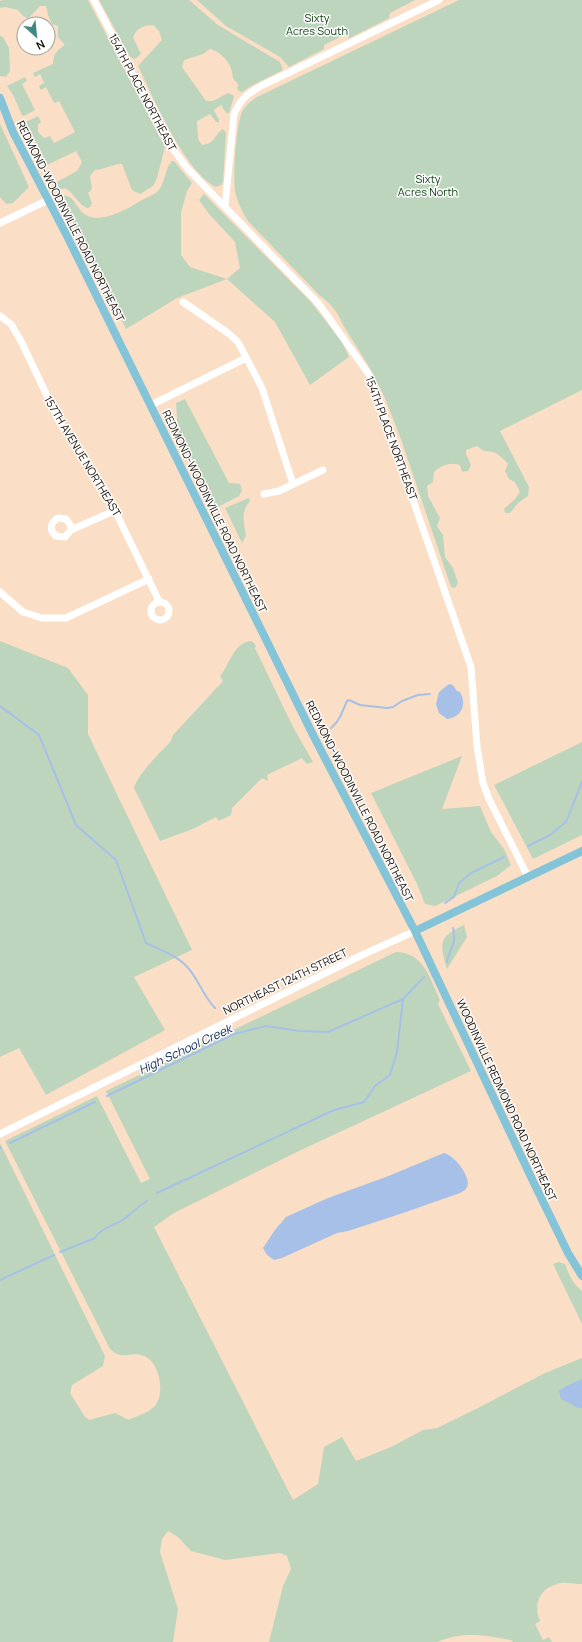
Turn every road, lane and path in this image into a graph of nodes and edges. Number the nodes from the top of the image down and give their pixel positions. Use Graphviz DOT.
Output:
graph roads {
  1 [pos="94,0"];
  2 [pos="440,0"];
  3 [pos="0,98"];
  4 [pos="48,200"];
  5 [pos="226,206"];
  6 [pos="0,223"];
  7 [pos="183,302"];
  8 [pos="0,316"];
  9 [pos="246,358"];
  10 [pos="151,405"];
  11 [pos="323,470"];
  12 [pos="293,484"];
  13 [pos="264,494"];
  14 [pos="116,510"];
  15 [pos="71,530"];
  16 [pos="149,579"];
  17 [pos="0,592"];
  18 [pos="159,601"];
  19 [pos="582,851"];
  20 [pos="528,877"];
  21 [pos="415,931"];
  22 [pos="0,1134"];
  23 [pos="582,1276"];
  1 -- 5 [label="street, 154TH PLACE NORTHEAST"];
  2 -- 5 [label="street"];
  3 -- 4 [label="main road, REDMOND-WOODINVILLE ROAD NORTHEAST"];
  4 -- 6 [label="street"];
  4 -- 10 [label="main road, REDMOND-WOODINVILLE ROAD NORTHEAST"];
  5 -- 20 [label="street, 154TH PLACE NORTHEAST"];
  7 -- 9 [label="street"];
  8 -- 14 [label="street, 157TH AVENUE NORTHEAST"];
  9 -- 10 [label="street"];
  9 -- 12 [label="street"];
  10 -- 21 [label="main road, REDMOND-WOODINVILLE ROAD NORTHEAST"];
  11 -- 12 [label="street"];
  12 -- 13 [label="street"];
  14 -- 15 [label="street"];
  14 -- 16 [label="street, 157TH AVENUE NORTHEAST"];
  16 -- 17 [label="street"];
  16 -- 18 [label="street, 157TH AVENUE NORTHEAST"];
  19 -- 20 [label="main road, NORTHEAST 124TH STREET"];
  20 -- 21 [label="main road, NORTHEAST 124TH STREET"];
  21 -- 22 [label="street, NORTHEAST 124TH STREET"];
  21 -- 23 [label="main road, WOODINVILLE REDMOND ROAD NORTHEAST"];
}
